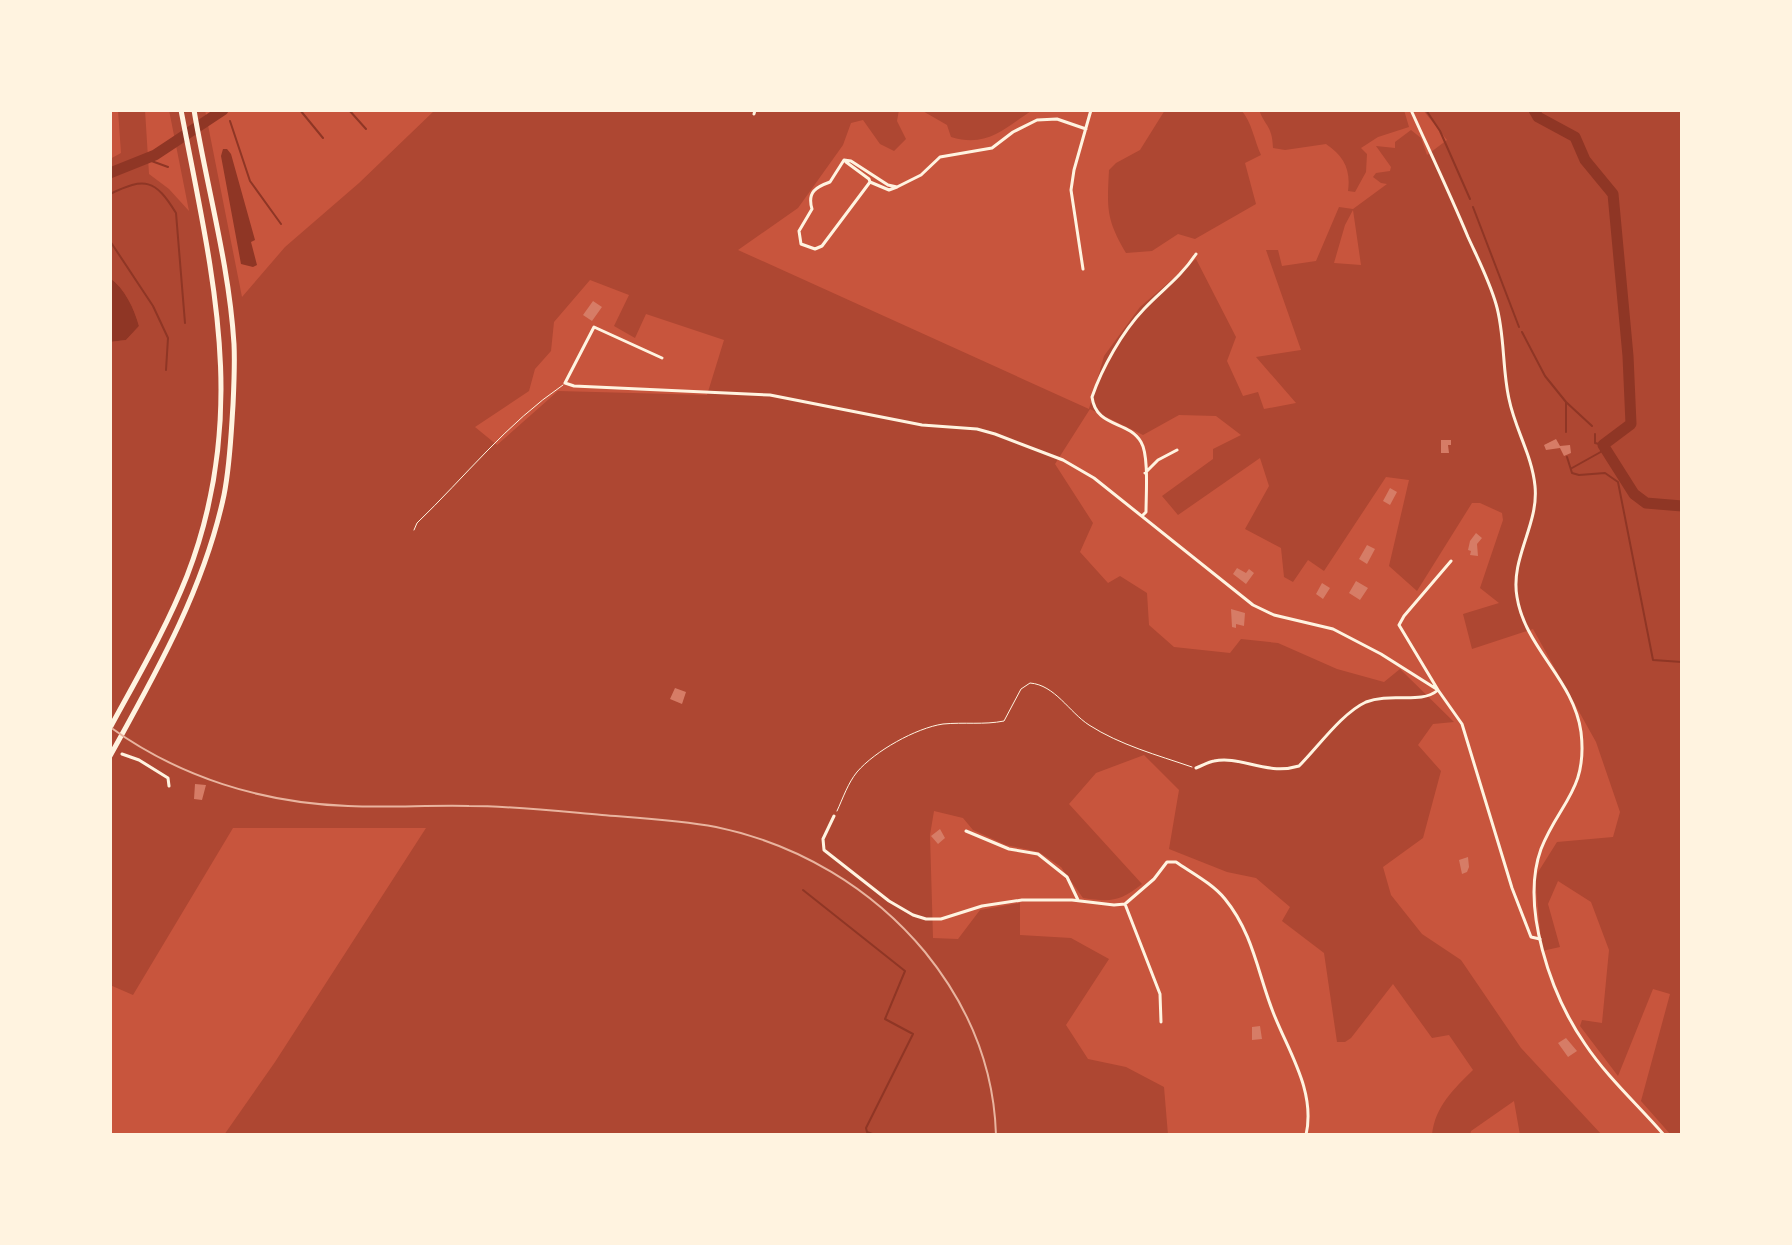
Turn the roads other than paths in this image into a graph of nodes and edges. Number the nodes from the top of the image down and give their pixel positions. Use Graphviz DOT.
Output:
graph roads {
  1 [pos="181,110"];
  2 [pos="194,110"];
  3 [pos="1091,110"];
  4 [pos="1411,110"];
  5 [pos="1086,129"];
  6 [pos="844,160"];
  7 [pos="870,182"];
  8 [pos="897,187"];
  9 [pos="1196,254"];
  10 [pos="1083,269"];
  11 [pos="662,358"];
  12 [pos="565,383"];
  13 [pos="1177,450"];
  14 [pos="1145,473"];
  15 [pos="1143,515"];
  16 [pos="414,530"];
  17 [pos="1451,561"];
  18 [pos="1438,690"];
  19 [pos="110,728"];
  20 [pos="122,754"];
  21 [pos="110,756"];
  22 [pos="1196,768"];
  23 [pos="169,786"];
  24 [pos="834,816"];
  25 [pos="966,831"];
  26 [pos="1078,900"];
  27 [pos="1125,904"];
  28 [pos="1540,939"];
  29 [pos="1161,1022"];
  30 [pos="1306,1135"];
  31 [pos="1664,1135"];
  1 -- 19 [label="highway"];
  2 -- 21 [label="highway"];
  3 -- 5 [label="street"];
  4 -- 28 [label="street"];
  5 -- 8 [label="street"];
  5 -- 10 [label="street"];
  6 -- 7 [label="street"];
  6 -- 7 [label="street"];
  6 -- 8 [label="street"];
  7 -- 8 [label="street"];
  9 -- 14 [label="street"];
  11 -- 12 [label="street"];
  12 -- 15 [label="street"];
  12 -- 16 [label="lane"];
  13 -- 14 [label="street"];
  14 -- 15 [label="street"];
  15 -- 18 [label="street"];
  17 -- 18 [label="street"];
  18 -- 22 [label="street"];
  18 -- 28 [label="street"];
  20 -- 23 [label="street"];
  24 -- 26 [label="street"];
  25 -- 26 [label="street"];
  26 -- 27 [label="street"];
  27 -- 29 [label="street"];
  27 -- 30 [label="street"];
  28 -- 31 [label="street"];
}
